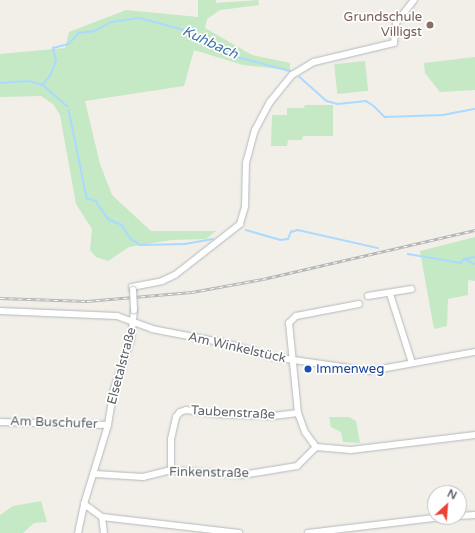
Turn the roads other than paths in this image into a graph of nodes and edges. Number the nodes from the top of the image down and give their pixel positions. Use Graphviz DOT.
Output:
graph roads {
  1 [pos="414,0"];
  2 [pos="411,289"];
  3 [pos="390,294"];
  4 [pos="368,296"];
  5 [pos="359,304"];
  6 [pos="0,311"];
  7 [pos="134,322"];
  8 [pos="475,352"];
  9 [pos="294,361"];
  10 [pos="412,363"];
  11 [pos="298,413"];
  12 [pos="0,422"];
  13 [pos="108,425"];
  14 [pos="475,435"];
  15 [pos="316,447"];
  16 [pos="171,470"];
  17 [pos="94,474"];
  18 [pos="84,504"];
  19 [pos="102,518"];
  20 [pos="427,519"];
  21 [pos="78,533"];
  22 [pos="104,533"];
  23 [pos="239,533"];
  24 [pos="308,533"];
  1 -- 7 [label="street, Elsetalstraße, bridge"];
  2 -- 3 [label="street"];
  3 -- 4 [label="street"];
  3 -- 10 [label="street"];
  5 -- 9 [label="street"];
  6 -- 7 [label="street, Am Winkelstück"];
  7 -- 9 [label="street, Am Winkelstück"];
  7 -- 13 [label="street, Elsetalstraße"];
  8 -- 10 [label="street, Am Winkelstück"];
  9 -- 10 [label="street, Am Winkelstück"];
  9 -- 11 [label="street"];
  11 -- 15 [label="street"];
  11 -- 16 [label="street, Taubenstraße"];
  12 -- 13 [label="street, Am Buschufer"];
  13 -- 17 [label="street, Elsetalstraße"];
  14 -- 15 [label="street"];
  15 -- 16 [label="street, Finkenstraße"];
  16 -- 17 [label="street, Finkenstraße"];
  17 -- 18 [label="street, Elsetalstraße"];
  18 -- 19 [label="street"];
  18 -- 21 [label="street, Elsetalstraße"];
  19 -- 22 [label="street"];
  19 -- 23 [label="street"];
  20 -- 24 [label="street"];
}
